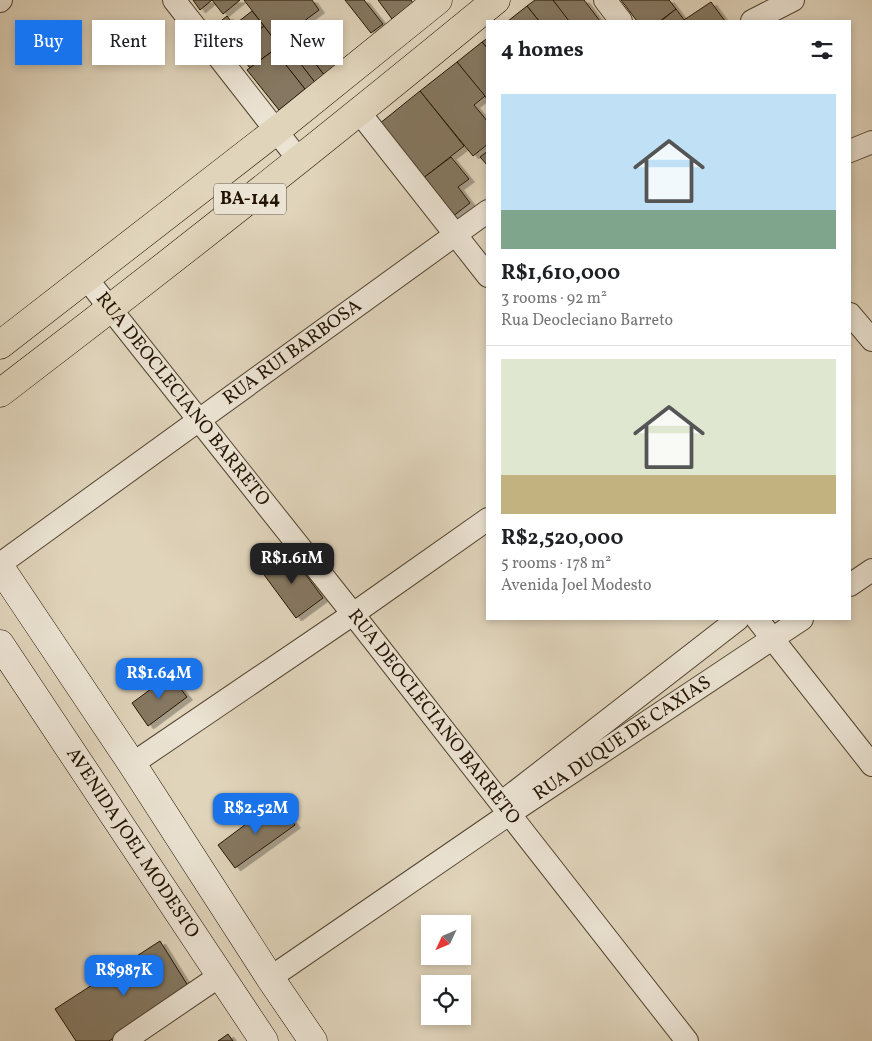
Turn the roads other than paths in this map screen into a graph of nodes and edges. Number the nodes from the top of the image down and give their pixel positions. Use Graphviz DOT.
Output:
graph roads {
  1 [pos="174,0"];
  2 [pos="438,0"];
  3 [pos="496,0"];
  4 [pos="793,0"];
  5 [pos="754,20"];
  6 [pos="359,112"];
  7 [pos="276,130"];
  8 [pos="872,142"];
  9 [pos="851,150"];
  10 [pos="299,160"];
  11 [pos="486,212"];
  12 [pos="456,235"];
  13 [pos="486,273"];
  14 [pos="86,278"];
  15 [pos="111,308"];
  16 [pos="851,315"];
  17 [pos="872,340"];
  18 [pos="0,345"];
  19 [pos="0,393"];
  20 [pos="198,419"];
  21 [pos="486,520"];
  22 [pos="0,565"];
  23 [pos="872,570"];
  24 [pos="851,584"];
  25 [pos="354,614"];
  26 [pos="737,620"];
  27 [pos="758,620"];
  28 [pos="801,620"];
  29 [pos="773,639"];
  30 [pos="0,644"];
  31 [pos="132,764"];
  32 [pos="872,765"];
  33 [pos="505,809"];
  34 [pos="220,975"];
  35 [pos="270,978"];
  36 [pos="124,1041"];
  37 [pos="264,1041"];
  38 [pos="313,1041"];
  39 [pos="687,1041"];
  1 -- 7 [label="street"];
  2 -- 7 [label="main road"];
  3 -- 6 [label="main road, BA-144"];
  4 -- 5 [label="street"];
  6 -- 10 [label="main road, BA-144"];
  6 -- 12 [label="street"];
  7 -- 10 [label="street"];
  7 -- 14 [label="main road"];
  8 -- 9 [label="street"];
  10 -- 15 [label="main road, BA-144"];
  11 -- 12 [label="street, RUA RUI BARBOSA"];
  12 -- 13 [label="street"];
  12 -- 20 [label="street, RUA RUI BARBOSA"];
  14 -- 15 [label="street, RUA DEOCLECIANO BARRETO"];
  14 -- 18 [label="main road"];
  15 -- 19 [label="main road, BA-144"];
  15 -- 20 [label="street, RUA DEOCLECIANO BARRETO"];
  16 -- 17 [label="street"];
  20 -- 22 [label="street, RUA RUI BARBOSA"];
  20 -- 25 [label="street, RUA DEOCLECIANO BARRETO"];
  21 -- 25 [label="street"];
  22 -- 31 [label="street"];
  23 -- 24 [label="street"];
  25 -- 31 [label="street"];
  25 -- 33 [label="street, RUA DEOCLECIANO BARRETO"];
  26 -- 33 [label="street"];
  27 -- 29 [label="street"];
  28 -- 29 [label="street, RUA DUQUE DE CAXIAS"];
  29 -- 32 [label="street"];
  29 -- 33 [label="street, RUA DUQUE DE CAXIAS"];
  30 -- 34 [label="street, AVENIDA JOEL MODESTO"];
  31 -- 35 [label="street"];
  33 -- 35 [label="street, RUA DUQUE DE CAXIAS"];
  33 -- 39 [label="street, RUA DEOCLECIANO BARRETO"];
  34 -- 36 [label="street"];
  34 -- 37 [label="street, AVENIDA JOEL MODESTO"];
  35 -- 38 [label="street"];
}
